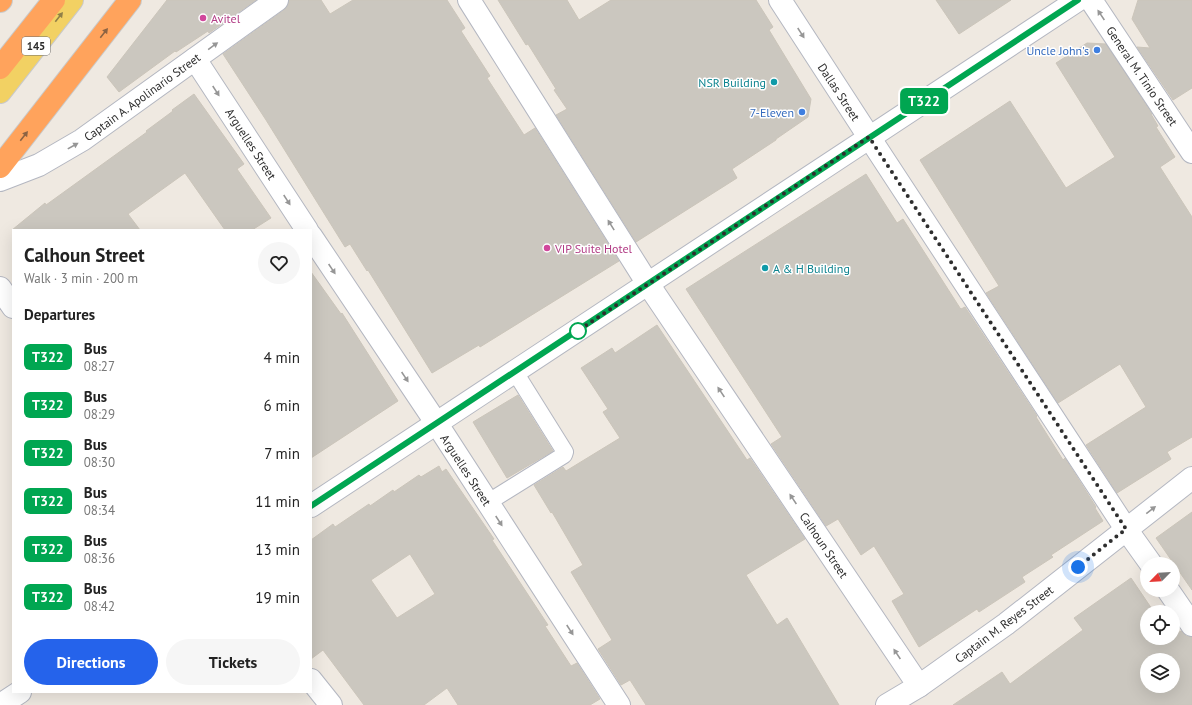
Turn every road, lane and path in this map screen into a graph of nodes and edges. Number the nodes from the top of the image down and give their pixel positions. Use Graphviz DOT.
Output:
graph roads {
  1 [pos="54,0"];
  2 [pos="72,0"];
  3 [pos="130,0"];
  4 [pos="277,0"];
  5 [pos="469,0"];
  6 [pos="780,0"];
  7 [pos="1078,0"];
  8 [pos="1091,0"];
  9 [pos="195,59"];
  10 [pos="0,68"];
  11 [pos="0,92"];
  12 [pos="869,137"];
  13 [pos="1192,152"];
  14 [pos="0,167"];
  15 [pos="0,180"];
  16 [pos="306,229"];
  17 [pos="312,237"];
  18 [pos="648,284"];
  19 [pos="0,288"];
  20 [pos="12,306"];
  21 [pos="515,372"];
  22 [pos="437,424"];
  23 [pos="1192,478"];
  24 [pos="487,504"];
  25 [pos="312,505"];
  26 [pos="1126,529"];
  27 [pos="1146,557"];
  28 [pos="1173,597"];
  29 [pos="1192,625"];
  30 [pos="312,681"];
  31 [pos="919,686"];
  32 [pos="18,693"];
  33 [pos="1,704"];
  34 [pos="331,705"];
  35 [pos="619,705"];
  36 [pos="887,705"];
  1 -- 10 [label="highway"];
  11 -- 2 [label="main road, 145, one-way"];
  14 -- 3 [label="highway, one-way"];
  9 -- 4 [label="street, Captain A. Apolinario Street, one-way"];
  18 -- 5 [label="street, Calhoun Street, one-way"];
  6 -- 12 [label="street, Dallas Street, one-way"];
  7 -- 12 [label="street"];
  13 -- 8 [label="street, General M. Tinio Street, one-way"];
  15 -- 9 [label="street, Captain A. Apolinario Street, one-way"];
  9 -- 16 [label="street, Arguelles Street, one-way"];
  12 -- 18 [label="street"];
  12 -- 26 [label="street, Dallas Street"];
  17 -- 22 [label="street, Arguelles Street, one-way"];
  18 -- 21 [label="street"];
  31 -- 18 [label="street, Calhoun Street, one-way"];
  19 -- 20 [label="street"];
  21 -- 22 [label="street"];
  21 -- 24 [label="lane"];
  22 -- 24 [label="street, Arguelles Street"];
  22 -- 25 [label="street"];
  26 -- 23 [label="street, Captain M. Reyes Street, one-way"];
  24 -- 35 [label="street, Arguelles Street, one-way"];
  26 -- 27 [label="street, Dallas Street"];
  26 -- 31 [label="street, Captain M. Reyes Street"];
  28 -- 29 [label="street"];
  30 -- 34 [label="street"];
  31 -- 36 [label="street, Captain M. Reyes Street"];
  32 -- 33 [label="street"];
}
